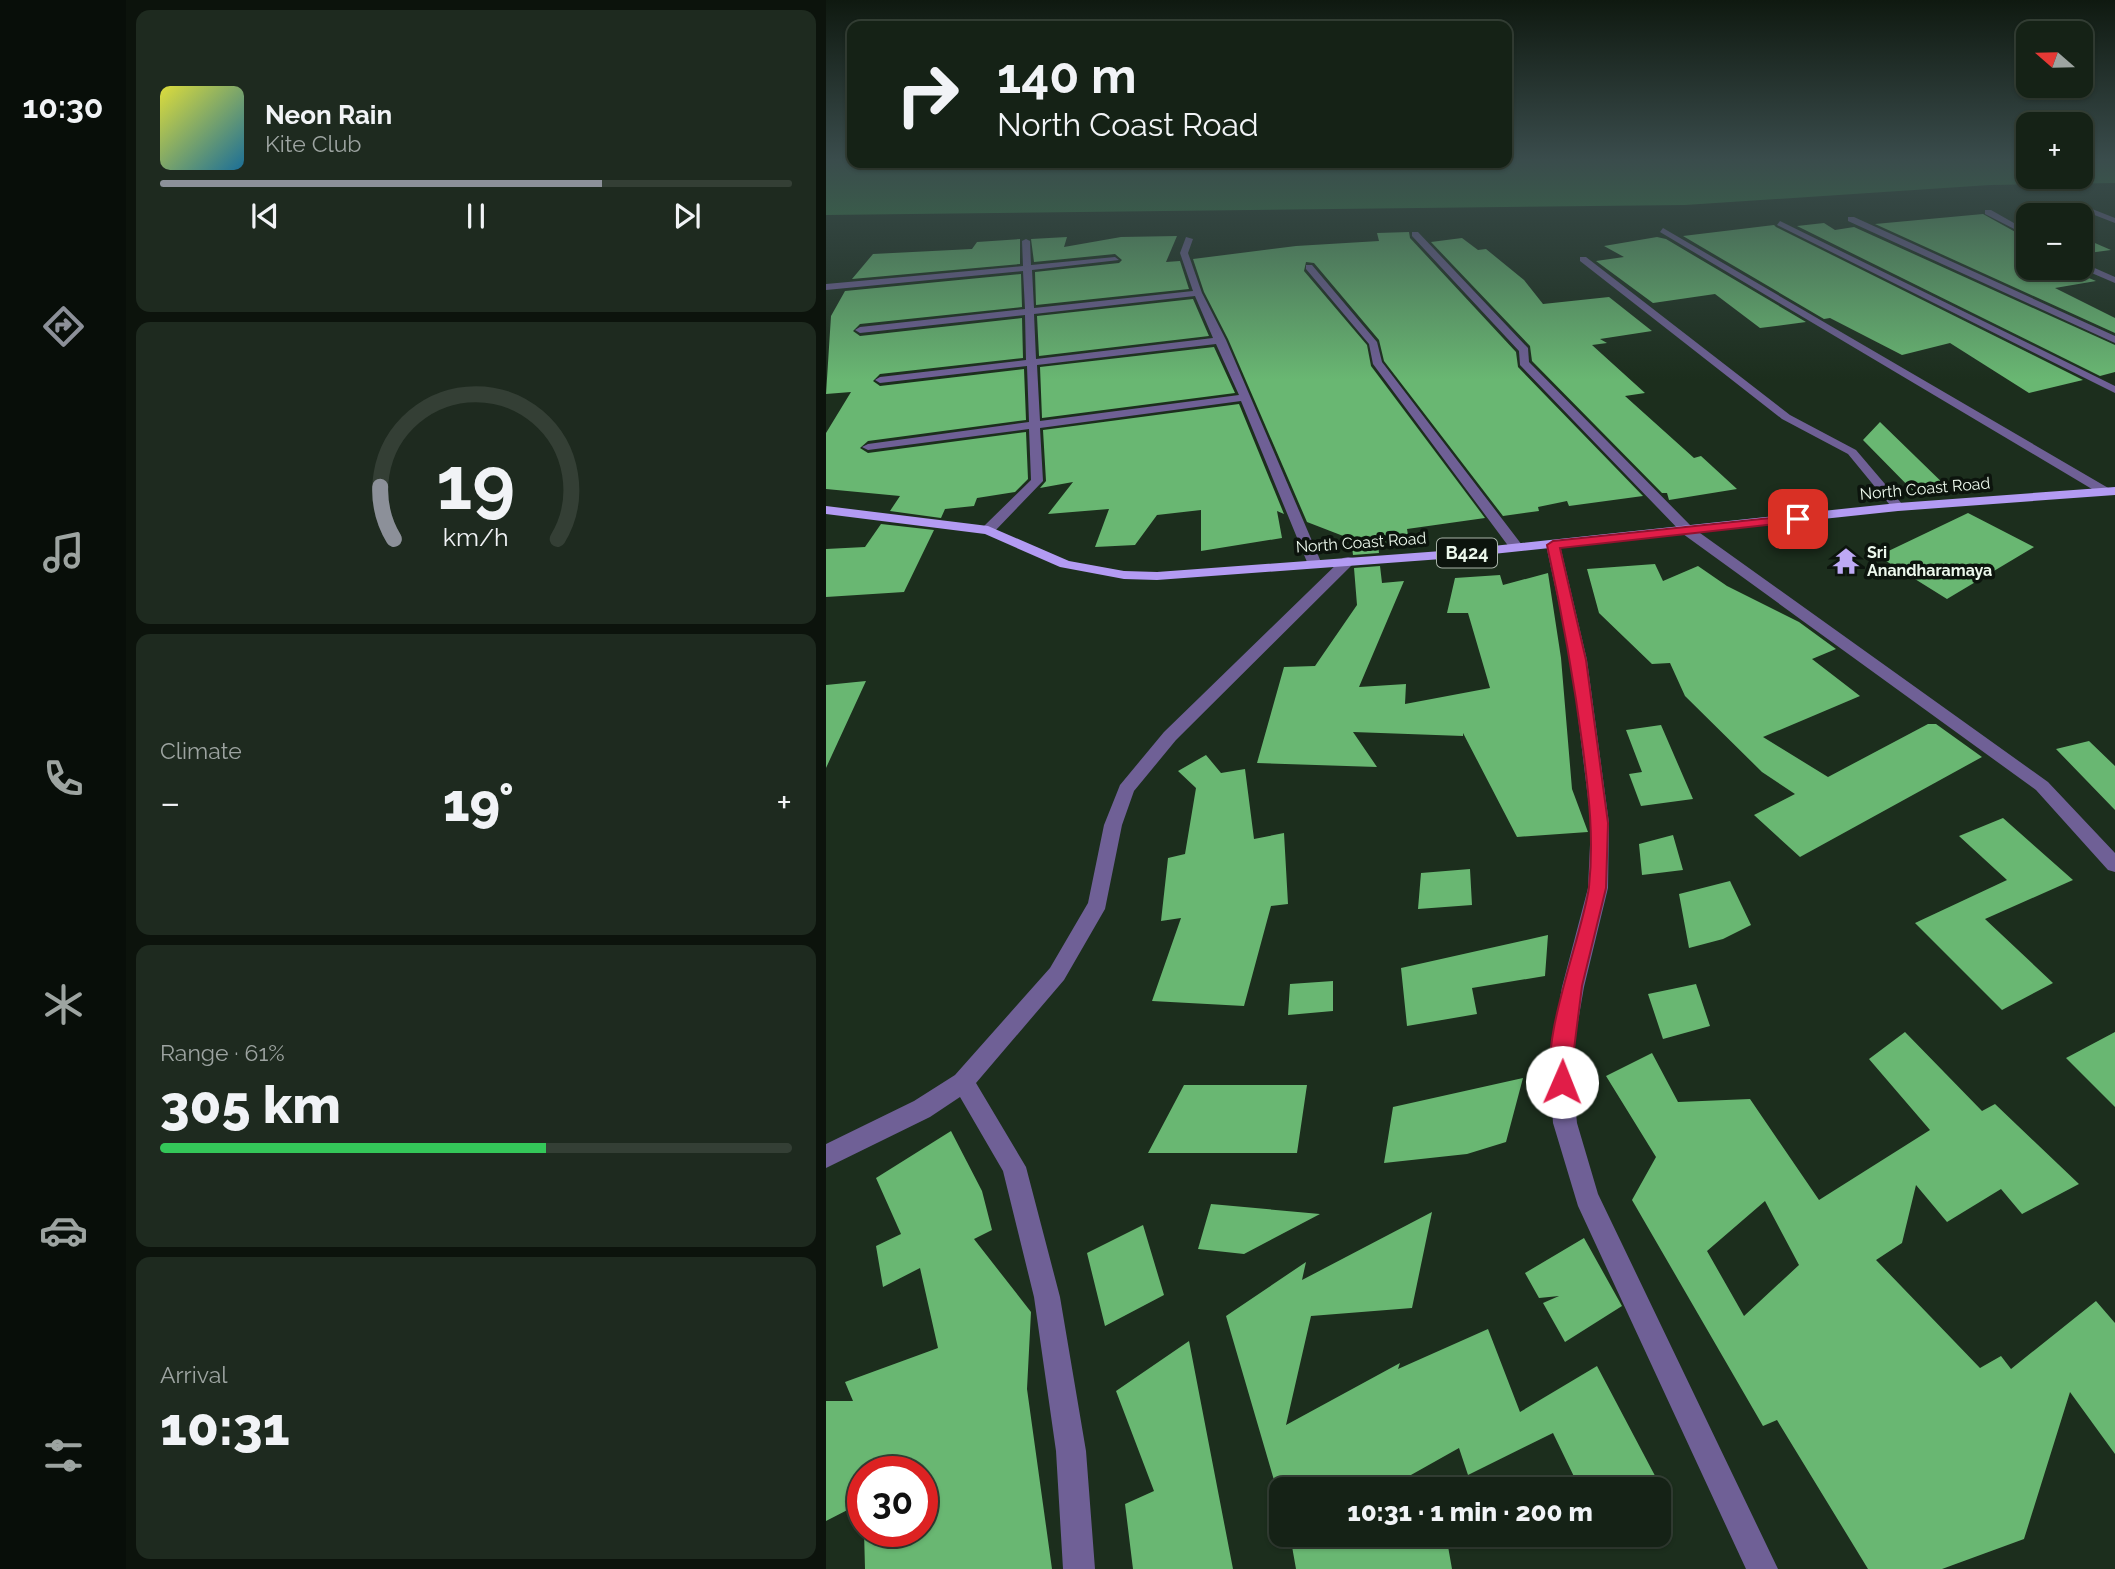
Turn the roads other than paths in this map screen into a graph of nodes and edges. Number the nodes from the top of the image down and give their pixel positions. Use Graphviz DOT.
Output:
graph roads {
  1 [pos="1668,233"];
  2 [pos="1802,233"];
  3 [pos="1882,233"];
  4 [pos="1415,234"];
  5 [pos="1189,239"];
  6 [pos="1026,241"];
  7 [pos="1583,259"];
  8 [pos="1115,260"];
  9 [pos="1309,267"];
  10 [pos="1027,269"];
  11 [pos="2093,270"];
  12 [pos="2115,280"];
  13 [pos="826,287"];
  14 [pos="1198,293"];
  15 [pos="1029,314"];
  16 [pos="860,330"];
  17 [pos="1221,340"];
  18 [pos="2115,341"];
  19 [pos="1031,362"];
  20 [pos="880,380"];
  21 [pos="2115,381"];
  22 [pos="2103,384"];
  23 [pos="2115,390"];
  24 [pos="1245,397"];
  25 [pos="1034,426"];
  26 [pos="868,447"];
  27 [pos="2110,492"];
  28 [pos="1898,507"];
  29 [pos="826,510"];
  30 [pos="988,530"];
  31 [pos="1688,531"];
  32 [pos="1553,545"];
  33 [pos="1517,548"];
  34 [pos="1348,561"];
  35 [pos="1314,562"];
  36 [pos="2115,865"];
  37 [pos="963,1082"];
  38 [pos="826,1156"];
  39 [pos="1079,1569"];
  40 [pos="1762,1569"];
  1 -- 27 [label="street"];
  2 -- 22 [label="street"];
  3 -- 18 [label="street"];
  4 -- 31 [label="street"];
  5 -- 14 [label="street"];
  6 -- 10 [label="street"];
  7 -- 28 [label="street"];
  8 -- 10 [label="street"];
  9 -- 33 [label="street"];
  10 -- 13 [label="street"];
  10 -- 15 [label="street"];
  11 -- 12 [label="street"];
  14 -- 15 [label="street"];
  14 -- 17 [label="street"];
  15 -- 16 [label="street"];
  15 -- 19 [label="street"];
  17 -- 19 [label="street"];
  17 -- 24 [label="street"];
  19 -- 20 [label="street"];
  19 -- 25 [label="street"];
  21 -- 22 [label="street"];
  22 -- 23 [label="street"];
  24 -- 25 [label="street"];
  24 -- 35 [label="street"];
  25 -- 26 [label="street"];
  25 -- 30 [label="street"];
  27 -- 28 [label="main road, North Coast Road / B424"];
  28 -- 31 [label="main road, North Coast Road / B424"];
  29 -- 30 [label="main road, North Coast Road / B424"];
  30 -- 35 [label="main road, North Coast Road / B424"];
  31 -- 32 [label="main road, North Coast Road / B424"];
  31 -- 36 [label="street"];
  32 -- 33 [label="main road, North Coast Road / B424"];
  32 -- 40 [label="street"];
  33 -- 34 [label="main road, North Coast Road / B424"];
  34 -- 35 [label="main road, North Coast Road / B424"];
  34 -- 37 [label="street"];
  37 -- 38 [label="street"];
  37 -- 39 [label="street"];
}
